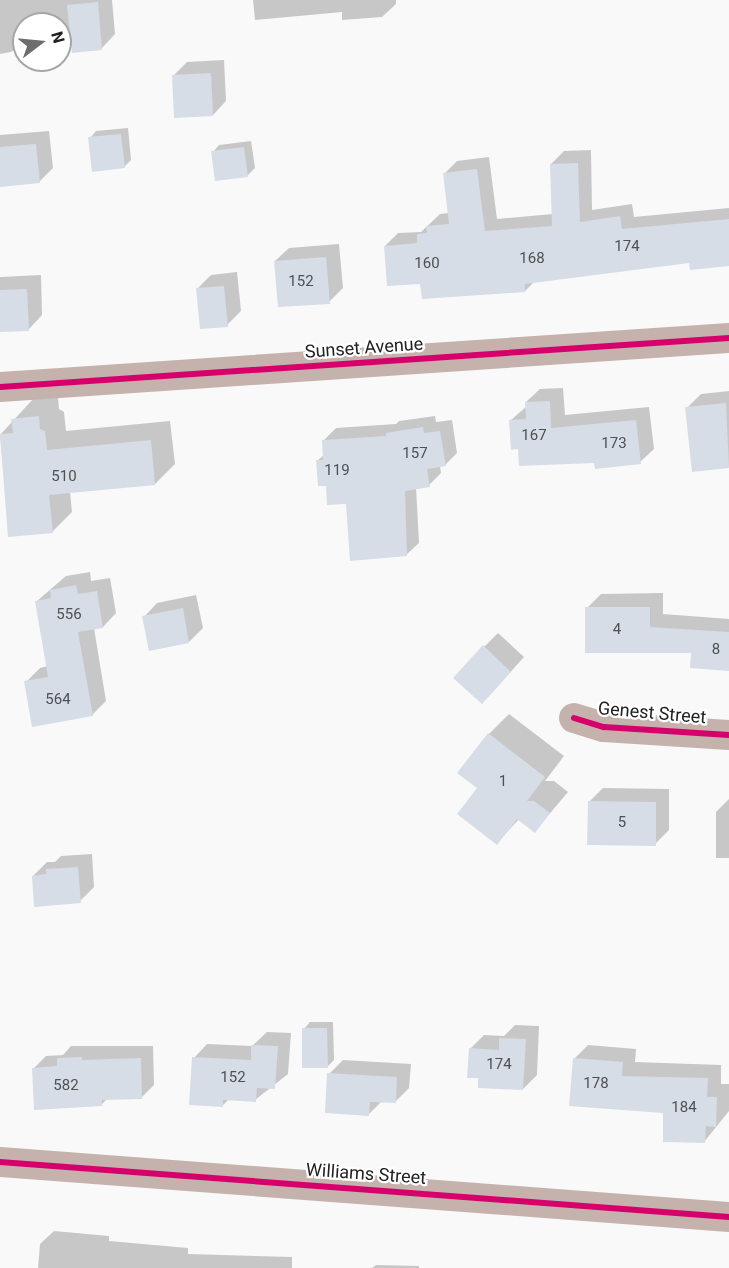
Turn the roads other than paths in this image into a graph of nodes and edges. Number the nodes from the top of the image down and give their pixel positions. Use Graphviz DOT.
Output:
graph roads {
  1 [pos="729,339"];
  2 [pos="0,387"];
  3 [pos="574,718"];
  4 [pos="729,735"];
  5 [pos="0,1162"];
  6 [pos="729,1217"];
  1 -- 2 [label="street, Sunset Avenue"];
  3 -- 4 [label="street, Genest Street"];
  5 -- 6 [label="street, Williams Street"];
}
